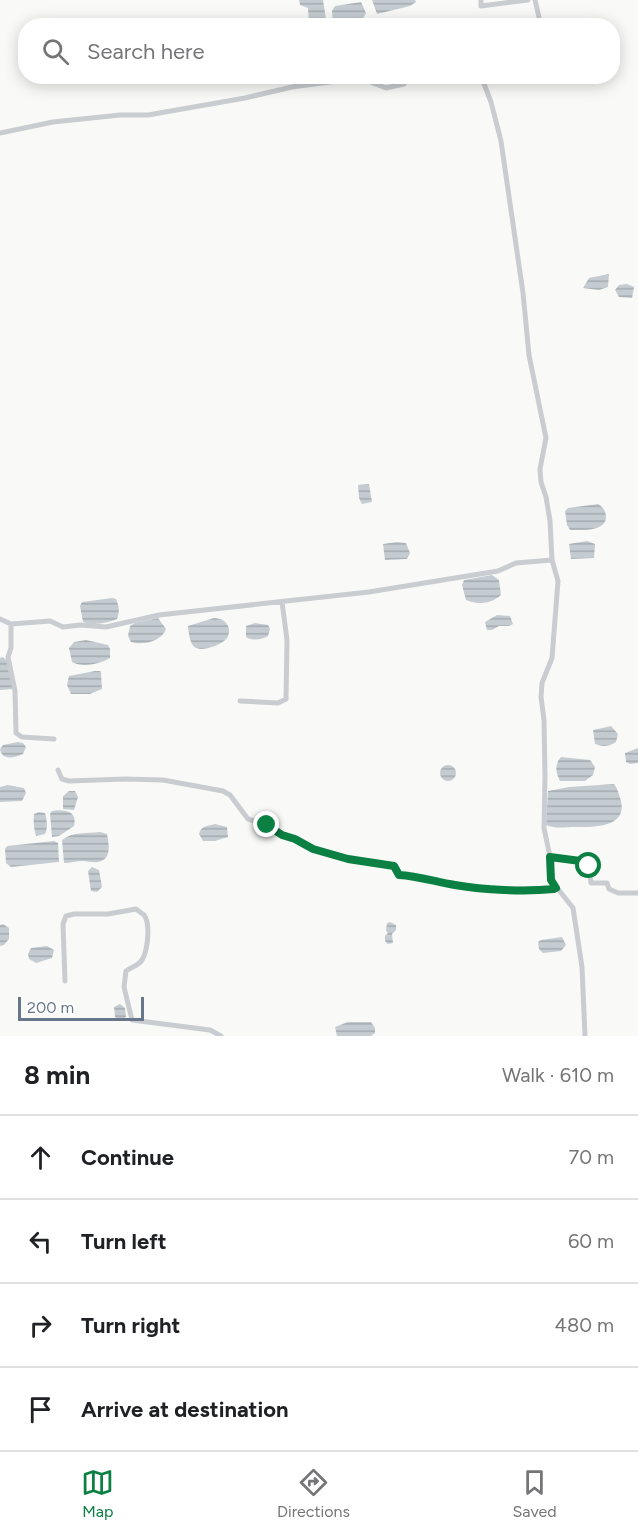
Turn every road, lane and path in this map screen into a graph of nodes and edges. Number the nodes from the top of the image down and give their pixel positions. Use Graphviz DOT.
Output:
graph roads {
  1 [pos="481,0"];
  2 [pos="528,0"];
  3 [pos="535,0"];
  4 [pos="539,18"];
  5 [pos="315,84"];
  6 [pos="376,84"];
  7 [pos="404,84"];
  8 [pos="484,84"];
  9 [pos="0,134"];
  10 [pos="552,560"];
  11 [pos="282,602"];
  12 [pos="0,619"];
  13 [pos="11,624"];
  14 [pos="240,701"];
  15 [pos="54,739"];
  16 [pos="58,770"];
  17 [pos="550,857"];
  18 [pos="556,888"];
  19 [pos="638,893"];
  20 [pos="65,981"];
  21 [pos="221,1036"];
  22 [pos="585,1036"];
  1 -- 2 [label="street"];
  3 -- 4 [label="street"];
  5 -- 9 [label="street"];
  6 -- 7 [label="street"];
  8 -- 10 [label="street"];
  10 -- 11 [label="street"];
  10 -- 17 [label="street"];
  11 -- 13 [label="street"];
  11 -- 14 [label="street"];
  12 -- 13 [label="street"];
  13 -- 15 [label="street"];
  16 -- 18 [label="street"];
  17 -- 18 [label="street"];
  17 -- 19 [label="street"];
  18 -- 22 [label="street"];
  20 -- 21 [label="street"];
}
